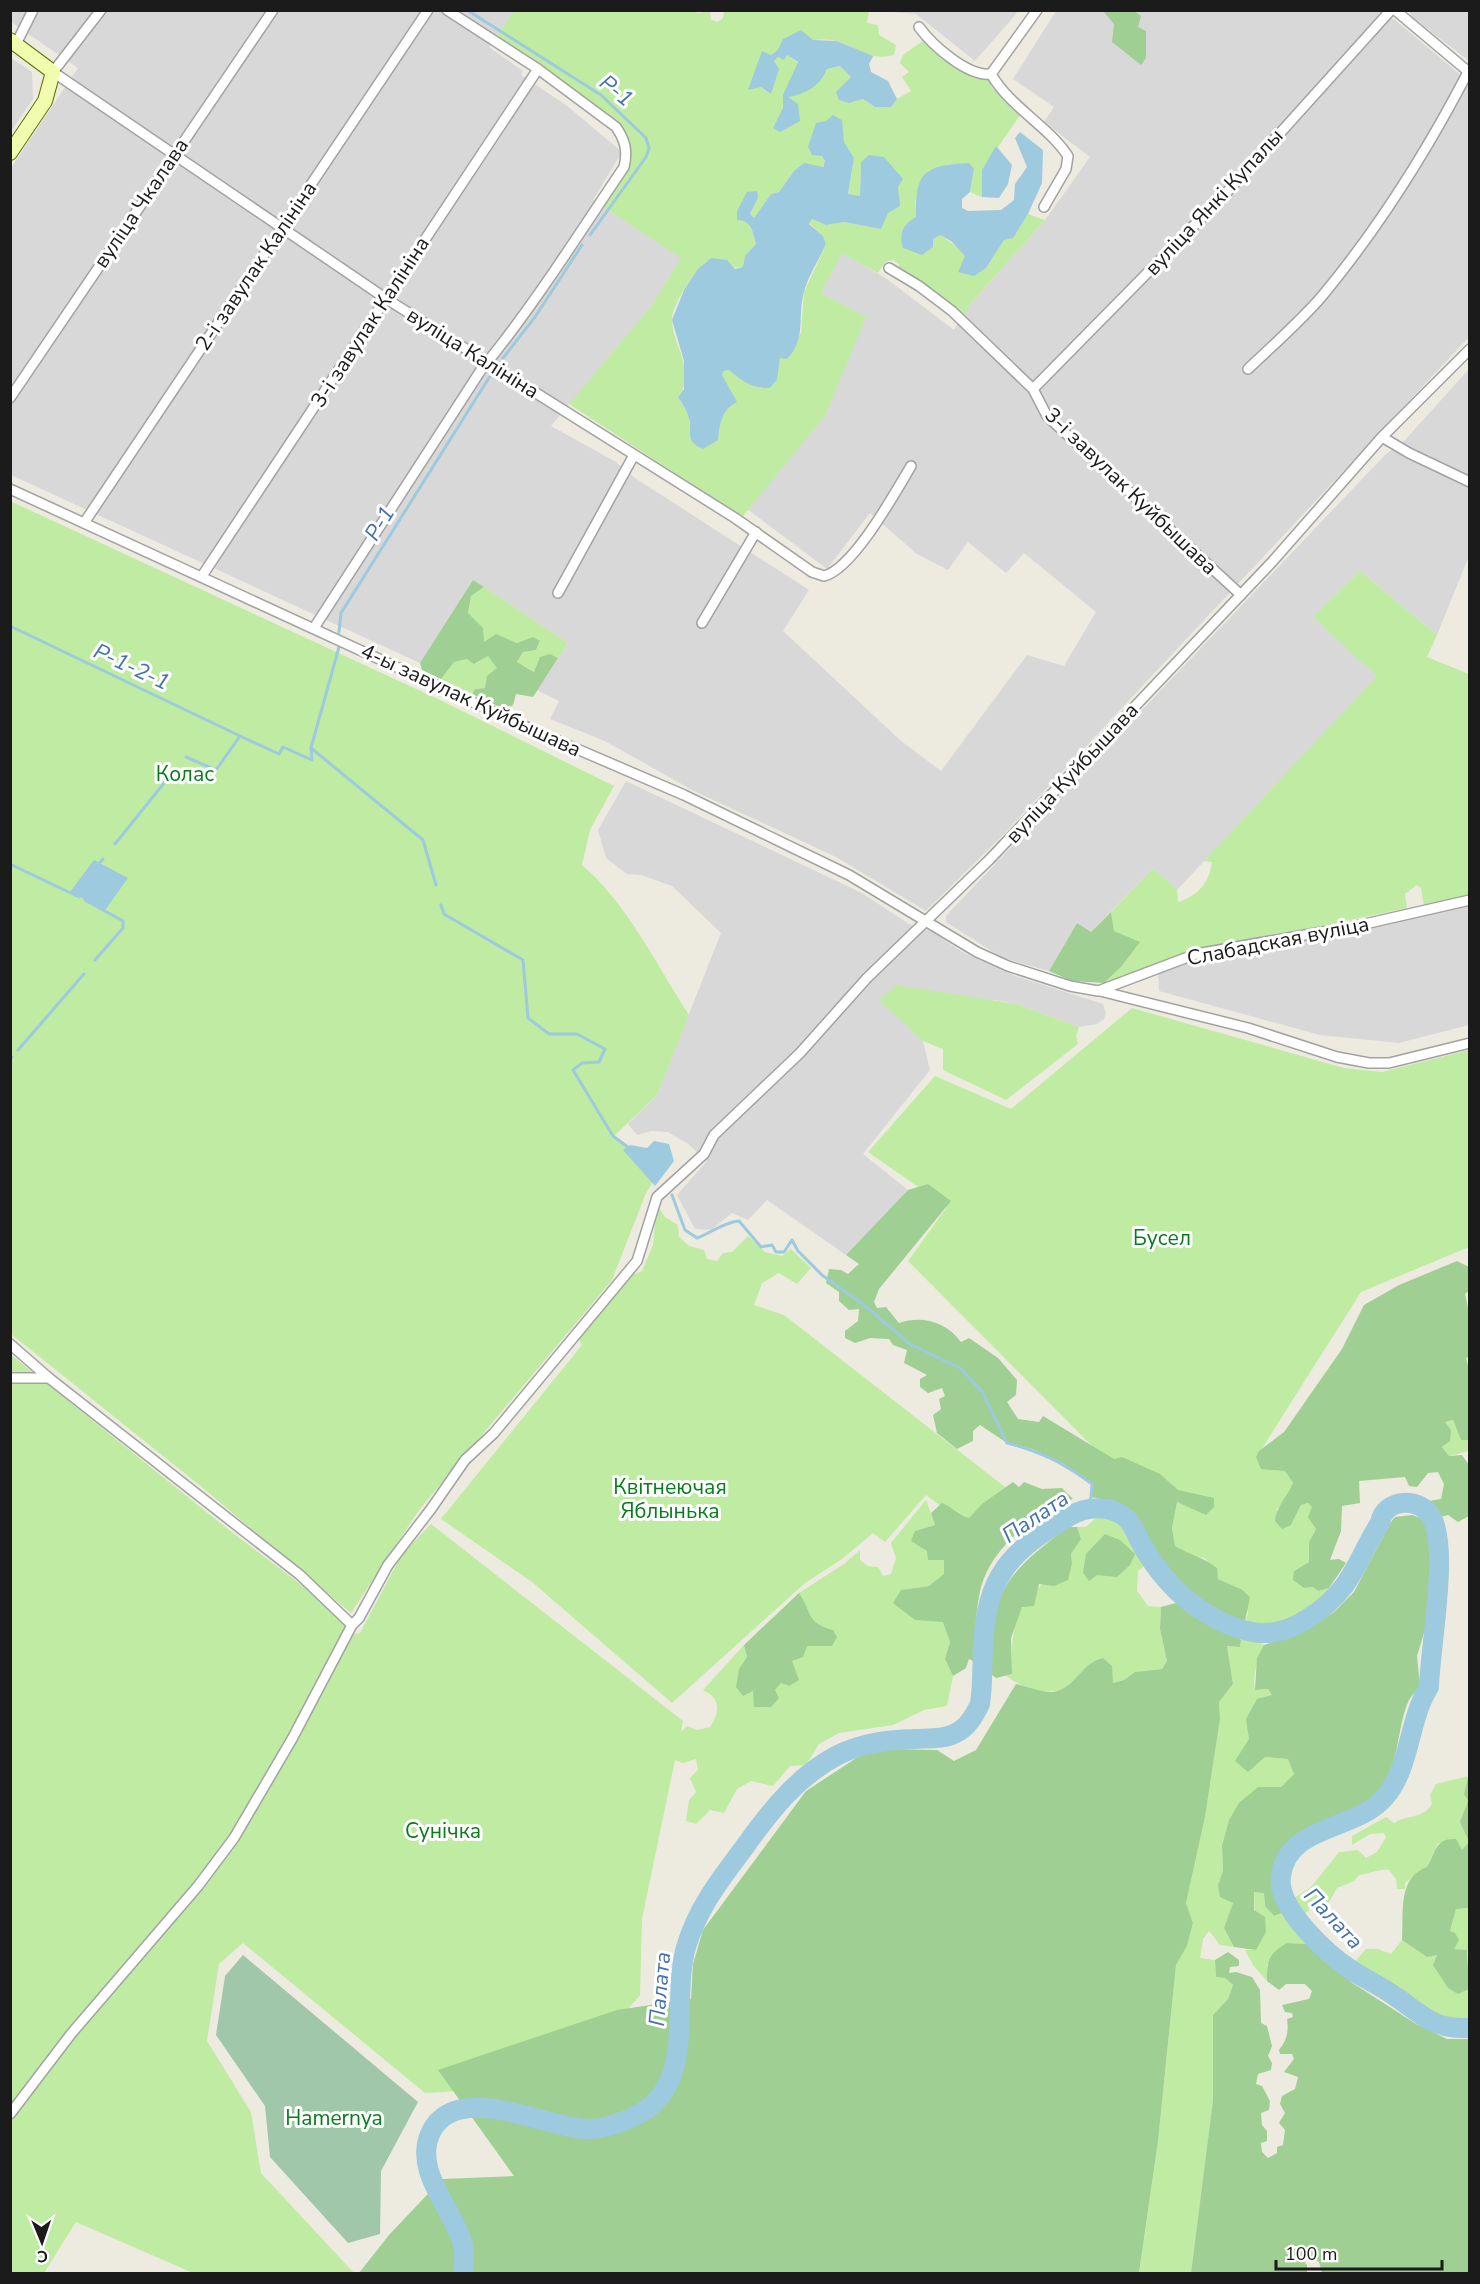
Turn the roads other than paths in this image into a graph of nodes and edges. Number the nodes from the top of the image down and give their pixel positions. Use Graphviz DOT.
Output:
graph roads {
  1 [pos="33,10"];
  2 [pos="101,10"];
  3 [pos="273,10"];
  4 [pos="428,10"];
  5 [pos="447,10"];
  6 [pos="1037,10"];
  7 [pos="1393,10"];
  8 [pos="919,27"];
  9 [pos="13,42"];
  10 [pos="538,69"];
  11 [pos="53,72"];
  12 [pos="1469,72"];
  13 [pos="991,74"];
  14 [pos="175,152"];
  15 [pos="10,153"];
  16 [pos="1044,207"];
  17 [pos="283,226"];
  18 [pos="889,268"];
  19 [pos="385,298"];
  20 [pos="1470,349"];
  21 [pos="488,361"];
  22 [pos="1248,369"];
  23 [pos="1033,389"];
  24 [pos="10,398"];
  25 [pos="1382,437"];
  26 [pos="634,455"];
  27 [pos="911,466"];
  28 [pos="1470,482"];
  29 [pos="10,489"];
  30 [pos="84,523"];
  31 [pos="756,532"];
  32 [pos="202,576"];
  33 [pos="558,593"];
  34 [pos="1241,595"];
  35 [pos="702,623"];
  36 [pos="314,628"];
  37 [pos="1470,900"];
  38 [pos="926,920"];
  39 [pos="1098,991"];
  40 [pos="1470,1043"];
  41 [pos="10,1344"];
  42 [pos="10,1378"];
  43 [pos="49,1378"];
  44 [pos="352,1625"];
  45 [pos="10,2114"];
  1 -- 9 [label="street"];
  2 -- 11 [label="street"];
  3 -- 14 [label="street, вуліца Чкалава"];
  4 -- 17 [label="street, 2-і завулак Калініна"];
  5 -- 10 [label="street"];
  6 -- 13 [label="street"];
  7 -- 12 [label="street, вуліца Янкі Купалы"];
  7 -- 23 [label="street, вуліца Янкі Купалы"];
  8 -- 13 [label="street"];
  9 -- 11 [label="street, вуліца Калініна"];
  10 -- 19 [label="street, 3-і завулак Калініна"];
  10 -- 21 [label="street"];
  11 -- 14 [label="street, вуліца Калініна"];
  11 -- 15 [label="street"];
  12 -- 22 [label="street"];
  13 -- 16 [label="street"];
  14 -- 17 [label="street, вуліца Калініна"];
  14 -- 24 [label="street, вуліца Чкалава"];
  17 -- 19 [label="street, вуліца Калініна"];
  17 -- 30 [label="street, 2-і завулак Калініна"];
  18 -- 23 [label="street, 3-і завулак Куйбышава"];
  19 -- 21 [label="street, вуліца Калініна"];
  19 -- 32 [label="street, 3-і завулак Калініна"];
  20 -- 25 [label="street, вуліца Куйбышава"];
  21 -- 26 [label="street, вуліца Калініна"];
  21 -- 36 [label="street"];
  23 -- 34 [label="street, 3-і завулак Куйбышава"];
  25 -- 28 [label="street"];
  25 -- 34 [label="street, вуліца Куйбышава"];
  26 -- 31 [label="street, вуліца Калініна"];
  26 -- 33 [label="street"];
  27 -- 31 [label="street, вуліца Калініна"];
  29 -- 30 [label="street, 4-ы завулак Куйбышава"];
  30 -- 32 [label="street, 4-ы завулак Куйбышава"];
  31 -- 35 [label="street"];
  32 -- 36 [label="street, 4-ы завулак Куйбышава"];
  34 -- 38 [label="street, вуліца Куйбышава"];
  36 -- 38 [label="street, 4-ы завулак Куйбышава"];
  37 -- 39 [label="street, Слабадская вуліца"];
  38 -- 39 [label="street"];
  38 -- 44 [label="street, вуліца Куйбышава"];
  39 -- 40 [label="street"];
  41 -- 43 [label="street"];
  42 -- 43 [label="street"];
  43 -- 44 [label="street"];
  44 -- 45 [label="street, вуліца Куйбышава"];
}
